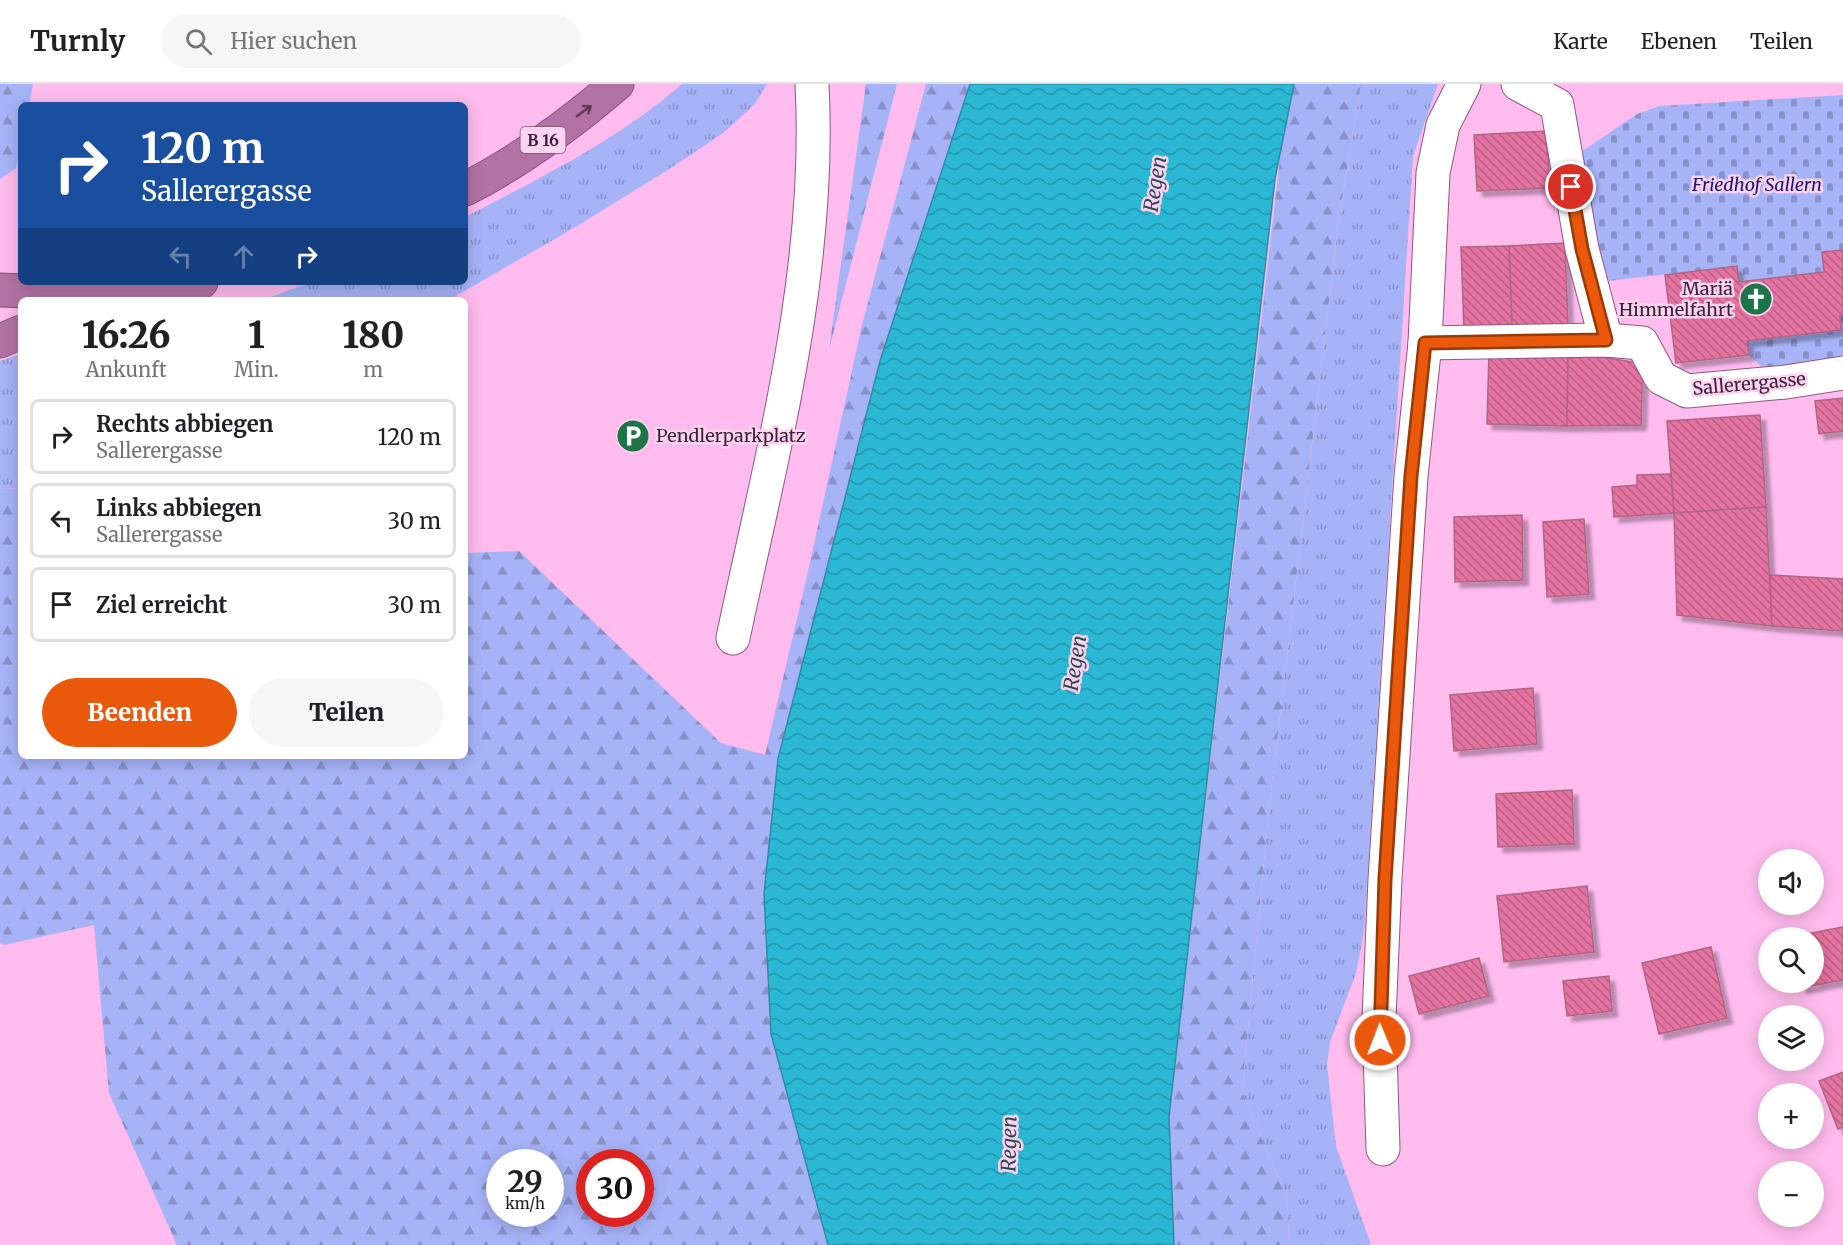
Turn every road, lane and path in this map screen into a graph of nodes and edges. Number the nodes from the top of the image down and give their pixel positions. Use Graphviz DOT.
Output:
graph roads {
  1 [pos="616,84"];
  2 [pos="812,84"];
  3 [pos="1464,84"];
  4 [pos="1518,84"];
  5 [pos="468,187"];
  6 [pos="180,285"];
  7 [pos="0,290"];
  8 [pos="95,297"];
  9 [pos="18,333"];
  10 [pos="1606,340"];
  11 [pos="0,341"];
  12 [pos="1425,343"];
  13 [pos="1843,373"];
  14 [pos="733,638"];
  15 [pos="1383,1149"];
  5 -- 1 [label="highway, B 16, one-way"];
  2 -- 14 [label="street"];
  3 -- 12 [label="street"];
  4 -- 10 [label="street"];
  6 -- 8 [label="highway"];
  7 -- 8 [label="highway"];
  9 -- 11 [label="highway"];
  10 -- 12 [label="street, Sallerergasse"];
  10 -- 13 [label="street, Sallerergasse"];
  12 -- 15 [label="street"];
}
